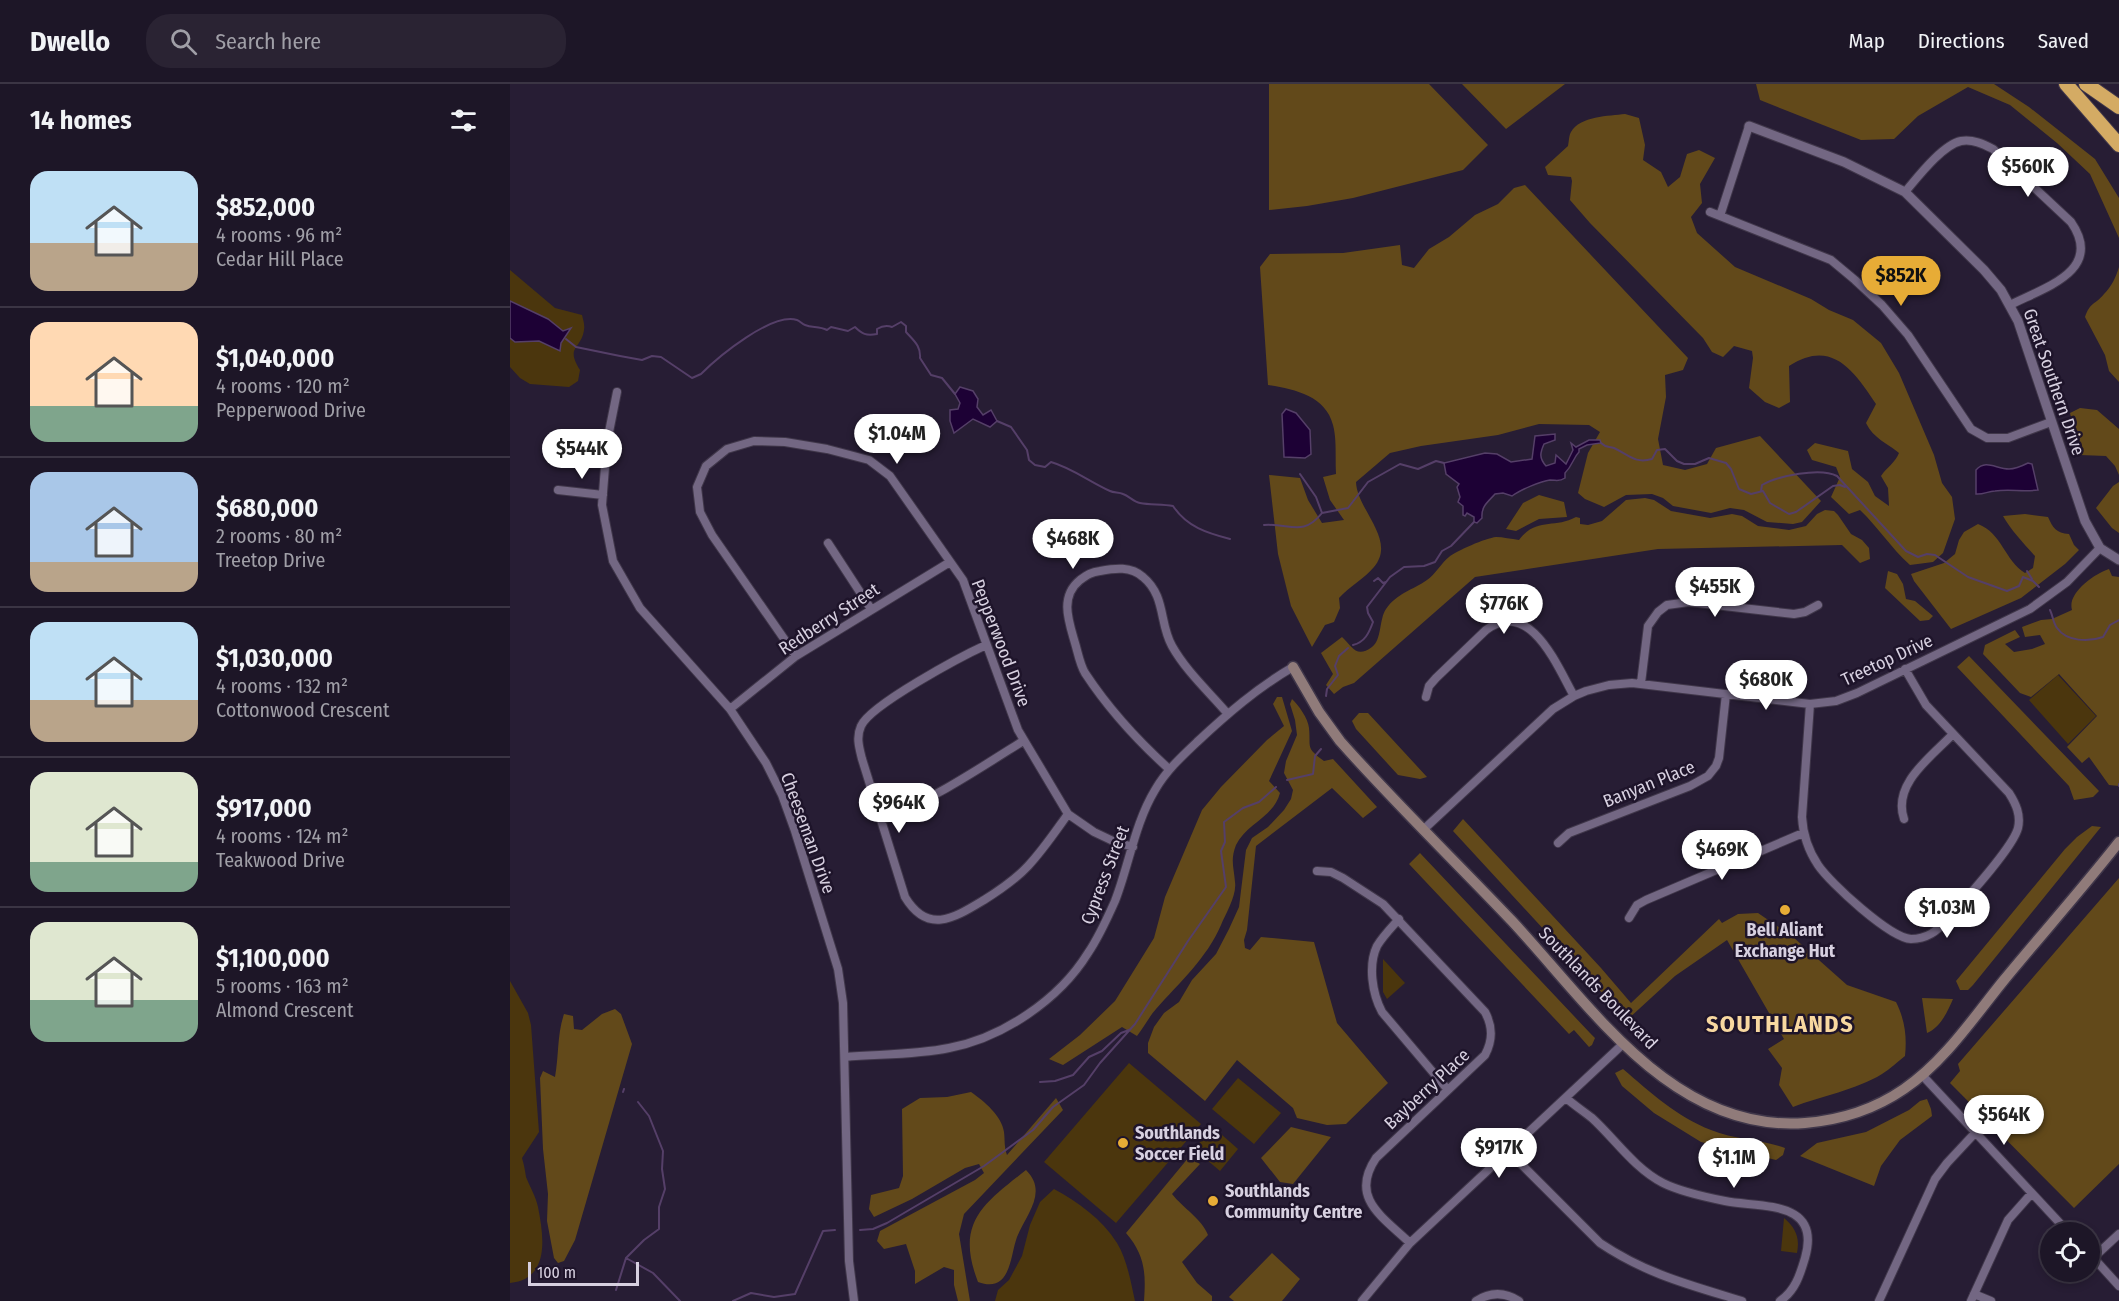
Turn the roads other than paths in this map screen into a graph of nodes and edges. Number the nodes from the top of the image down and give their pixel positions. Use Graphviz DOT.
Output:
graph roads {
  1 [pos="2066,84"];
  2 [pos="2086,84"];
  3 [pos="2119,107"];
  4 [pos="1749,126"];
  5 [pos="2119,145"];
  6 [pos="1905,192"];
  7 [pos="1710,212"];
  8 [pos="1720,216"];
  9 [pos="2010,305"];
  10 [pos="617,392"];
  11 [pos="2051,422"];
  12 [pos="558,490"];
  13 [pos="603,495"];
  14 [pos="828,543"];
  15 [pos="2100,548"];
  16 [pos="2119,560"];
  17 [pos="950,562"];
  18 [pos="1818,605"];
  19 [pos="871,609"];
  20 [pos="986,645"];
  21 [pos="796,656"];
  22 [pos="1293,667"];
  23 [pos="1905,669"];
  24 [pos="1641,683"];
  25 [pos="1726,694"];
  26 [pos="1574,696"];
  27 [pos="1425,697"];
  28 [pos="1809,704"];
  29 [pos="730,709"];
  30 [pos="1227,713"];
  31 [pos="1953,734"];
  32 [pos="1023,741"];
  33 [pos="1169,769"];
  34 [pos="1068,814"];
  35 [pos="1904,819"];
  36 [pos="881,820"];
  37 [pos="1423,830"];
  38 [pos="1803,833"];
  39 [pos="2119,842"];
  40 [pos="1558,843"];
  41 [pos="1133,847"];
  42 [pos="2119,852"];
  43 [pos="2098,867"];
  44 [pos="1317,871"];
  45 [pos="1629,918"];
  46 [pos="1399,919"];
  47 [pos="1623,1044"];
  48 [pos="845,1057"];
  49 [pos="1922,1075"];
  50 [pos="1448,1090"];
  51 [pos="1566,1098"];
  52 [pos="1975,1133"];
  53 [pos="1509,1152"];
  54 [pos="2031,1194"];
  55 [pos="2058,1222"];
  56 [pos="2119,1234"];
  57 [pos="1410,1243"];
  58 [pos="2100,1249"];
  59 [pos="2100,1266"];
  60 [pos="2119,1286"];
  61 [pos="1972,1297"];
  62 [pos="1366,1300"];
  63 [pos="854,1301"];
  64 [pos="1476,1301"];
  65 [pos="1519,1301"];
  66 [pos="1742,1301"];
  67 [pos="1780,1301"];
  68 [pos="1879,1301"];
  69 [pos="1990,1301"];
  1 -- 5 [label="highway"];
  2 -- 3 [label="highway"];
  4 -- 6 [label="street, Great Southern Drive"];
  4 -- 8 [label="street"];
  6 -- 9 [label="street, Great Southern Drive"];
  6 -- 9 [label="street"];
  7 -- 8 [label="street"];
  8 -- 11 [label="street"];
  9 -- 11 [label="street, Great Southern Drive"];
  10 -- 13 [label="street, Cheeseman Drive"];
  11 -- 15 [label="street, Great Southern Drive"];
  12 -- 13 [label="street"];
  13 -- 29 [label="street, Cheeseman Drive"];
  14 -- 19 [label="street"];
  15 -- 16 [label="street, Great Southern Drive"];
  15 -- 23 [label="street, Treetop Drive"];
  17 -- 19 [label="street, Redberry Street"];
  17 -- 20 [label="street, Pepperwood Drive"];
  17 -- 21 [label="street, Pepperwood Drive"];
  18 -- 24 [label="street"];
  19 -- 21 [label="street, Redberry Street"];
  20 -- 32 [label="street, Pepperwood Drive"];
  20 -- 36 [label="street"];
  21 -- 29 [label="street, Redberry Street"];
  22 -- 30 [label="street, Cypress Street"];
  22 -- 37 [label="main road, Southlands Boulevard"];
  23 -- 28 [label="street, Treetop Drive"];
  23 -- 31 [label="street"];
  24 -- 25 [label="street, Treetop Drive"];
  24 -- 26 [label="street, Treetop Drive"];
  25 -- 28 [label="street, Treetop Drive"];
  25 -- 40 [label="street, Banyan Place"];
  26 -- 27 [label="street"];
  26 -- 37 [label="street, Treetop Drive"];
  28 -- 38 [label="street"];
  29 -- 48 [label="street, Cheeseman Drive"];
  30 -- 33 [label="street, Cypress Street"];
  30 -- 33 [label="street"];
  31 -- 35 [label="street"];
  31 -- 38 [label="street"];
  32 -- 34 [label="street, Pepperwood Drive"];
  32 -- 36 [label="street"];
  33 -- 41 [label="street, Cypress Street"];
  34 -- 36 [label="street"];
  34 -- 41 [label="street, Pepperwood Drive"];
  37 -- 47 [label="main road, Southlands Boulevard"];
  38 -- 45 [label="street"];
  39 -- 43 [label="main road, Southlands Boulevard"];
  41 -- 48 [label="street, Cypress Street"];
  42 -- 43 [label="main road"];
  43 -- 49 [label="main road, Southlands Boulevard"];
  44 -- 46 [label="street, Bayberry Place"];
  46 -- 50 [label="street"];
  46 -- 50 [label="street, Bayberry Place"];
  47 -- 49 [label="main road, Southlands Boulevard"];
  47 -- 51 [label="street"];
  48 -- 63 [label="street, Cheeseman Drive"];
  49 -- 52 [label="street"];
  50 -- 57 [label="street, Bayberry Place"];
  51 -- 53 [label="street"];
  51 -- 67 [label="street"];
  52 -- 54 [label="street"];
  52 -- 68 [label="street"];
  53 -- 57 [label="street"];
  53 -- 66 [label="street"];
  54 -- 55 [label="street"];
  54 -- 61 [label="street"];
  56 -- 58 [label="street"];
  57 -- 62 [label="street"];
  59 -- 60 [label="street"];
  61 -- 69 [label="street"];
  64 -- 65 [label="street"];
}
